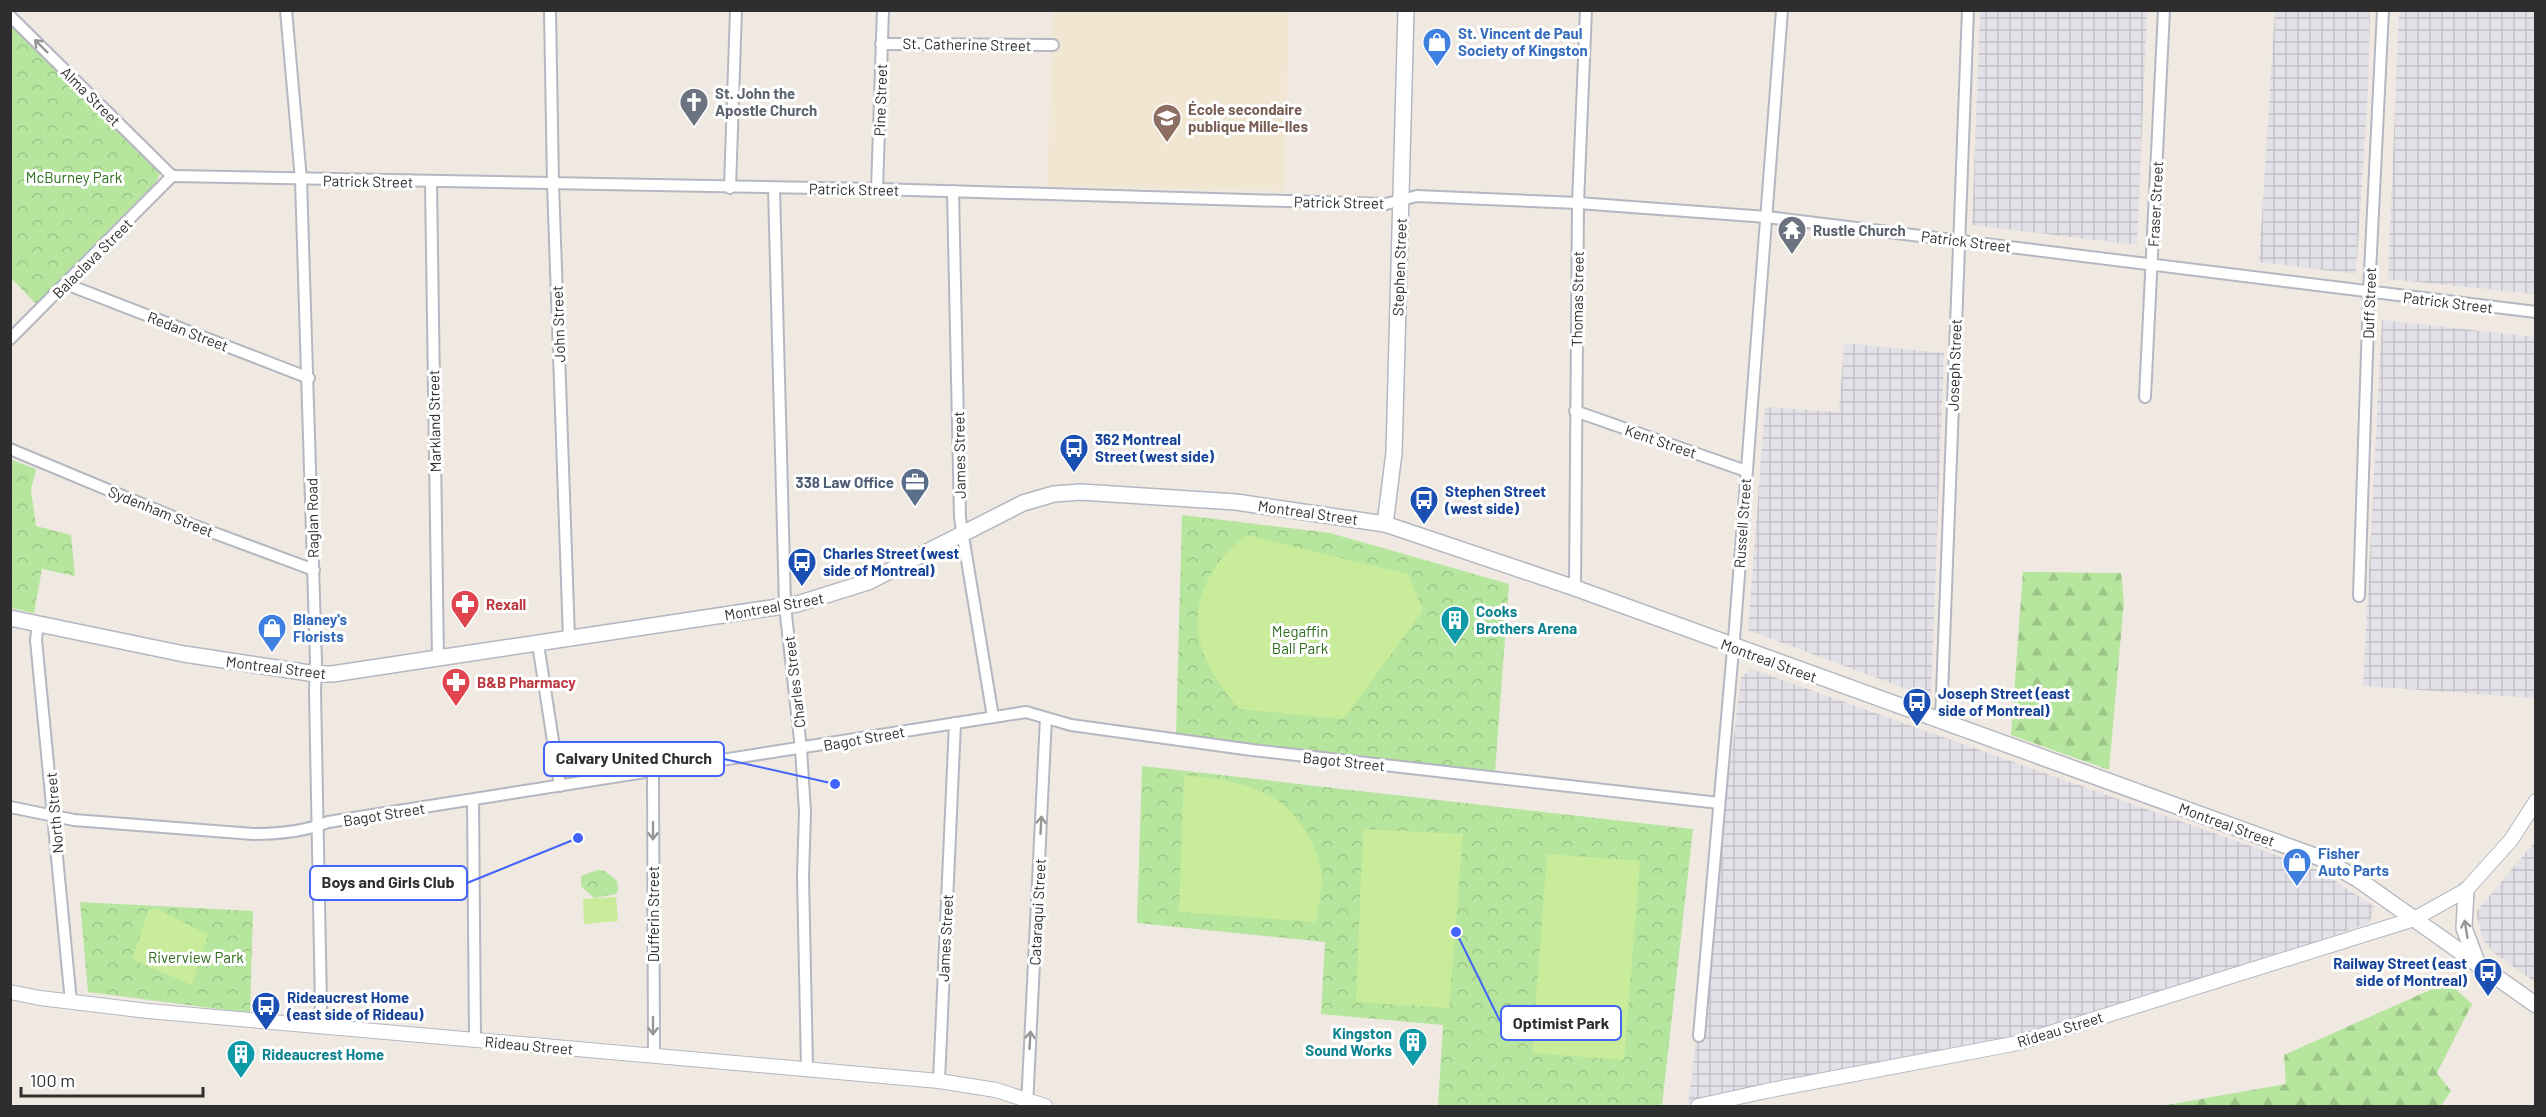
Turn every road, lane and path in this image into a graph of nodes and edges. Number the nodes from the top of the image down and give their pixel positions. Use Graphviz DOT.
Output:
graph roads {
  1 [pos="286,10"];
  2 [pos="550,10"];
  3 [pos="736,10"];
  4 [pos="883,10"];
  5 [pos="1406,10"];
  6 [pos="1586,10"];
  7 [pos="1782,10"];
  8 [pos="1968,10"];
  9 [pos="2164,10"];
  10 [pos="2383,10"];
  11 [pos="10,16"];
  12 [pos="881,44"];
  13 [pos="1053,45"];
  14 [pos="172,176"];
  15 [pos="301,180"];
  16 [pos="431,182"];
  17 [pos="553,184"];
  18 [pos="730,188"];
  19 [pos="774,188"];
  20 [pos="877,189"];
  21 [pos="953,191"];
  22 [pos="1401,199"];
  23 [pos="1578,203"];
  24 [pos="1767,217"];
  25 [pos="1959,241"];
  26 [pos="2152,265"];
  27 [pos="66,284"];
  28 [pos="2369,292"];
  29 [pos="2535,312"];
  30 [pos="10,339"];
  31 [pos="309,378"];
  32 [pos="2145,397"];
  33 [pos="1575,411"];
  34 [pos="10,448"];
  35 [pos="1746,471"];
  36 [pos="1385,524"];
  37 [pos="963,533"];
  38 [pos="314,570"];
  39 [pos="1575,588"];
  40 [pos="2359,596"];
  41 [pos="785,606"];
  42 [pos="10,618"];
  43 [pos="38,623"];
  44 [pos="569,638"];
  45 [pos="538,644"];
  46 [pos="1733,647"];
  47 [pos="438,659"];
  48 [pos="316,674"];
  49 [pos="993,717"];
  50 [pos="1046,718"];
  51 [pos="1941,720"];
  52 [pos="955,723"];
  53 [pos="801,748"];
  54 [pos="652,772"];
  55 [pos="560,786"];
  56 [pos="473,800"];
  57 [pos="2535,801"];
  58 [pos="1719,803"];
  59 [pos="10,807"];
  60 [pos="54,816"];
  61 [pos="318,826"];
  62 [pos="2466,890"];
  63 [pos="2414,919"];
  64 [pos="2478,965"];
  65 [pos="10,992"];
  66 [pos="71,1002"];
  67 [pos="2535,1005"];
  68 [pos="319,1026"];
  69 [pos="1699,1036"];
  70 [pos="476,1040"];
  71 [pos="654,1056"];
  72 [pos="807,1067"];
  73 [pos="939,1081"];
  74 [pos="1027,1103"];
  75 [pos="1045,1107"];
  76 [pos="1698,1107"];
  1 -- 15 [label="street, Raglan Road"];
  2 -- 17 [label="street, John Street"];
  3 -- 18 [label="street"];
  4 -- 12 [label="street, Pine Street"];
  5 -- 22 [label="main road, Stephen Street"];
  6 -- 23 [label="street, Thomas Street"];
  7 -- 24 [label="street, Russell Street"];
  8 -- 25 [label="street, Joseph Street"];
  9 -- 26 [label="street, Fraser Street"];
  10 -- 28 [label="street, Duff Street"];
  14 -- 11 [label="street, Alma Street, one-way"];
  12 -- 13 [label="street, St. Catherine Street"];
  12 -- 20 [label="street, Pine Street"];
  14 -- 15 [label="street, Patrick Street"];
  14 -- 27 [label="street, Balaclava Street"];
  15 -- 16 [label="street, Patrick Street"];
  15 -- 31 [label="street, Raglan Road"];
  16 -- 17 [label="street, Patrick Street"];
  16 -- 47 [label="street, Markland Street"];
  17 -- 18 [label="street, Patrick Street"];
  17 -- 44 [label="street, John Street"];
  18 -- 19 [label="street, Patrick Street"];
  19 -- 20 [label="street, Patrick Street"];
  19 -- 41 [label="street, Charles Street"];
  20 -- 21 [label="street, Patrick Street"];
  21 -- 22 [label="street, Patrick Street"];
  21 -- 37 [label="street, James Street"];
  22 -- 23 [label="street, Patrick Street"];
  22 -- 36 [label="main road, Stephen Street"];
  23 -- 24 [label="street, Patrick Street"];
  23 -- 33 [label="street, Thomas Street"];
  24 -- 25 [label="street, Patrick Street"];
  24 -- 35 [label="street, Russell Street"];
  25 -- 26 [label="street, Patrick Street"];
  25 -- 51 [label="street, Joseph Street"];
  26 -- 28 [label="street, Patrick Street"];
  26 -- 32 [label="street, Fraser Street"];
  27 -- 30 [label="street, Balaclava Street"];
  27 -- 31 [label="street, Redan Street"];
  28 -- 29 [label="street, Patrick Street"];
  28 -- 40 [label="street, Duff Street"];
  31 -- 38 [label="street, Raglan Road"];
  33 -- 35 [label="street, Kent Street"];
  33 -- 39 [label="street, Thomas Street"];
  34 -- 38 [label="street, Sydenham Street"];
  35 -- 46 [label="street, Russell Street"];
  36 -- 37 [label="main road, Montreal Street"];
  36 -- 39 [label="main road, Montreal Street"];
  37 -- 41 [label="main road, Montreal Street"];
  37 -- 49 [label="street, James Street"];
  38 -- 48 [label="street, Raglan Road"];
  39 -- 46 [label="main road, Montreal Street"];
  41 -- 44 [label="main road, Montreal Street"];
  41 -- 53 [label="street, Charles Street"];
  42 -- 43 [label="main road, Montreal Street"];
  43 -- 48 [label="main road, Montreal Street"];
  43 -- 60 [label="street, North Street"];
  44 -- 45 [label="main road, Montreal Street"];
  45 -- 47 [label="main road, Montreal Street"];
  45 -- 55 [label="street"];
  46 -- 51 [label="main road, Montreal Street"];
  46 -- 58 [label="street, Russell Street"];
  47 -- 48 [label="main road, Montreal Street"];
  48 -- 61 [label="street, Raglan Road"];
  49 -- 50 [label="street, Bagot Street"];
  49 -- 52 [label="street, Bagot Street"];
  50 -- 58 [label="street, Bagot Street"];
  74 -- 50 [label="street, Cataraqui Street, one-way"];
  51 -- 63 [label="main road, Montreal Street"];
  52 -- 53 [label="street, Bagot Street"];
  52 -- 73 [label="street, James Street"];
  53 -- 54 [label="street, Bagot Street"];
  53 -- 72 [label="street, Charles Street"];
  54 -- 55 [label="street, Bagot Street"];
  54 -- 71 [label="street, Dufferin Street, one-way"];
  55 -- 56 [label="street, Bagot Street"];
  56 -- 61 [label="street, Bagot Street"];
  56 -- 70 [label="street"];
  57 -- 62 [label="street, Rideau Street"];
  58 -- 69 [label="street, Russell Street"];
  59 -- 60 [label="street, Bagot Street"];
  60 -- 61 [label="street, Bagot Street"];
  60 -- 66 [label="street, North Street"];
  61 -- 68 [label="street, Raglan Road"];
  62 -- 63 [label="street, Rideau Street"];
  64 -- 62 [label="main road, one-way"];
  63 -- 64 [label="main road, Montreal Street"];
  63 -- 76 [label="street, Rideau Street"];
  64 -- 67 [label="main road, Montreal Street"];
  65 -- 66 [label="street, Rideau Street"];
  66 -- 68 [label="street, Rideau Street"];
  68 -- 70 [label="street, Rideau Street"];
  70 -- 71 [label="street, Rideau Street"];
  71 -- 72 [label="street, Rideau Street"];
  72 -- 73 [label="street, Rideau Street"];
  73 -- 74 [label="street, Rideau Street"];
  74 -- 75 [label="street, Rideau Street"];
}
